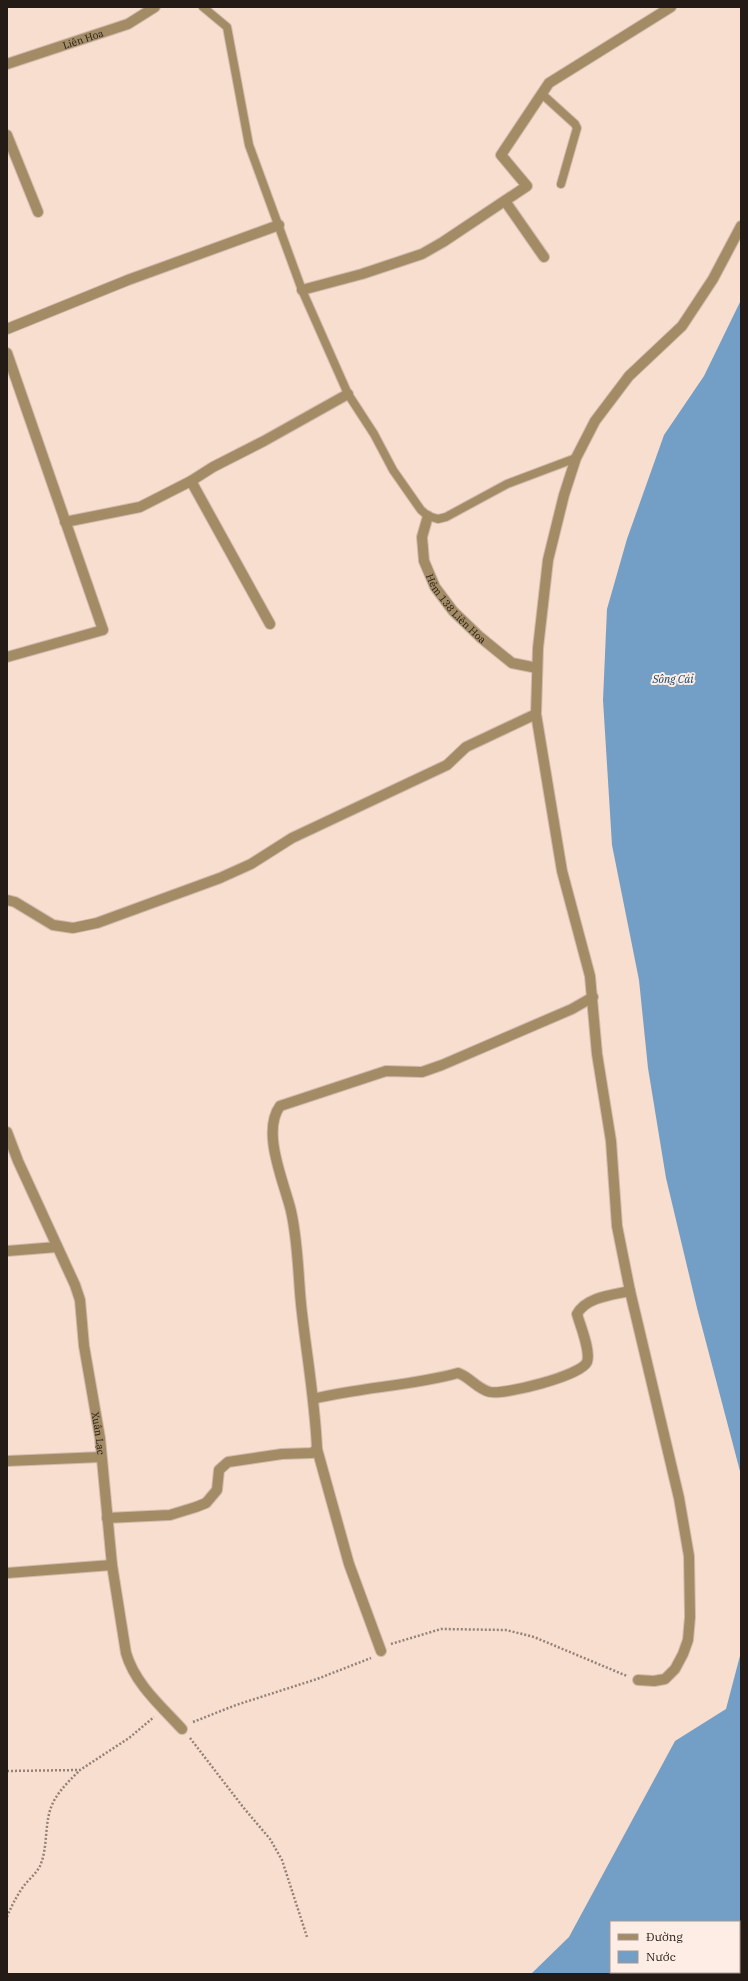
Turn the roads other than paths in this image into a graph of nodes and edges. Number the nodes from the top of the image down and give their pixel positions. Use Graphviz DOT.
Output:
graph roads {
  1 [pos="155,7"];
  2 [pos="203,7"];
  3 [pos="671,7"];
  4 [pos="7,64"];
  5 [pos="543,95"];
  6 [pos="7,135"];
  7 [pos="561,184"];
  8 [pos="505,201"];
  9 [pos="38,212"];
  10 [pos="279,224"];
  11 [pos="741,226"];
  12 [pos="544,257"];
  13 [pos="302,290"];
  14 [pos="7,329"];
  15 [pos="7,353"];
  16 [pos="348,394"];
  17 [pos="576,458"];
  18 [pos="191,482"];
  19 [pos="428,516"];
  20 [pos="65,522"];
  21 [pos="270,624"];
  22 [pos="7,657"];
  23 [pos="537,668"];
  24 [pos="536,714"];
  25 [pos="7,900"];
  26 [pos="593,997"];
  27 [pos="7,1132"];
  28 [pos="57,1247"];
  29 [pos="7,1251"];
  30 [pos="630,1291"];
  31 [pos="313,1399"];
  32 [pos="317,1449"];
  33 [pos="101,1457"];
  34 [pos="7,1461"];
  35 [pos="107,1518"];
  36 [pos="112,1565"];
  37 [pos="7,1573"];
  38 [pos="381,1651"];
  39 [pos="638,1680"];
  40 [pos="182,1729"];
  1 -- 4 [label="street, Liên Hoa"];
  2 -- 10 [label="lane"];
  3 -- 5 [label="street"];
  5 -- 7 [label="lane"];
  5 -- 8 [label="street"];
  6 -- 9 [label="street"];
  8 -- 12 [label="street"];
  8 -- 13 [label="street"];
  10 -- 13 [label="lane"];
  10 -- 14 [label="street"];
  11 -- 17 [label="street"];
  13 -- 16 [label="lane"];
  15 -- 20 [label="street"];
  16 -- 18 [label="street"];
  16 -- 19 [label="lane"];
  17 -- 19 [label="lane"];
  17 -- 23 [label="street"];
  18 -- 20 [label="street"];
  18 -- 21 [label="street"];
  19 -- 23 [label="street, Hẻm 138 Liên Hoa"];
  20 -- 22 [label="street"];
  23 -- 24 [label="street"];
  24 -- 25 [label="street"];
  24 -- 26 [label="street"];
  26 -- 30 [label="street"];
  26 -- 31 [label="street"];
  27 -- 28 [label="street, Xuân Lạc"];
  28 -- 29 [label="street"];
  28 -- 33 [label="street, Xuân Lạc"];
  30 -- 31 [label="street"];
  30 -- 39 [label="street"];
  31 -- 32 [label="street"];
  32 -- 35 [label="street"];
  32 -- 38 [label="street"];
  33 -- 34 [label="street"];
  33 -- 35 [label="street, Xuân Lạc"];
  35 -- 36 [label="street, Xuân Lạc"];
  36 -- 37 [label="street"];
  36 -- 40 [label="street, Xuân Lạc"];
}
